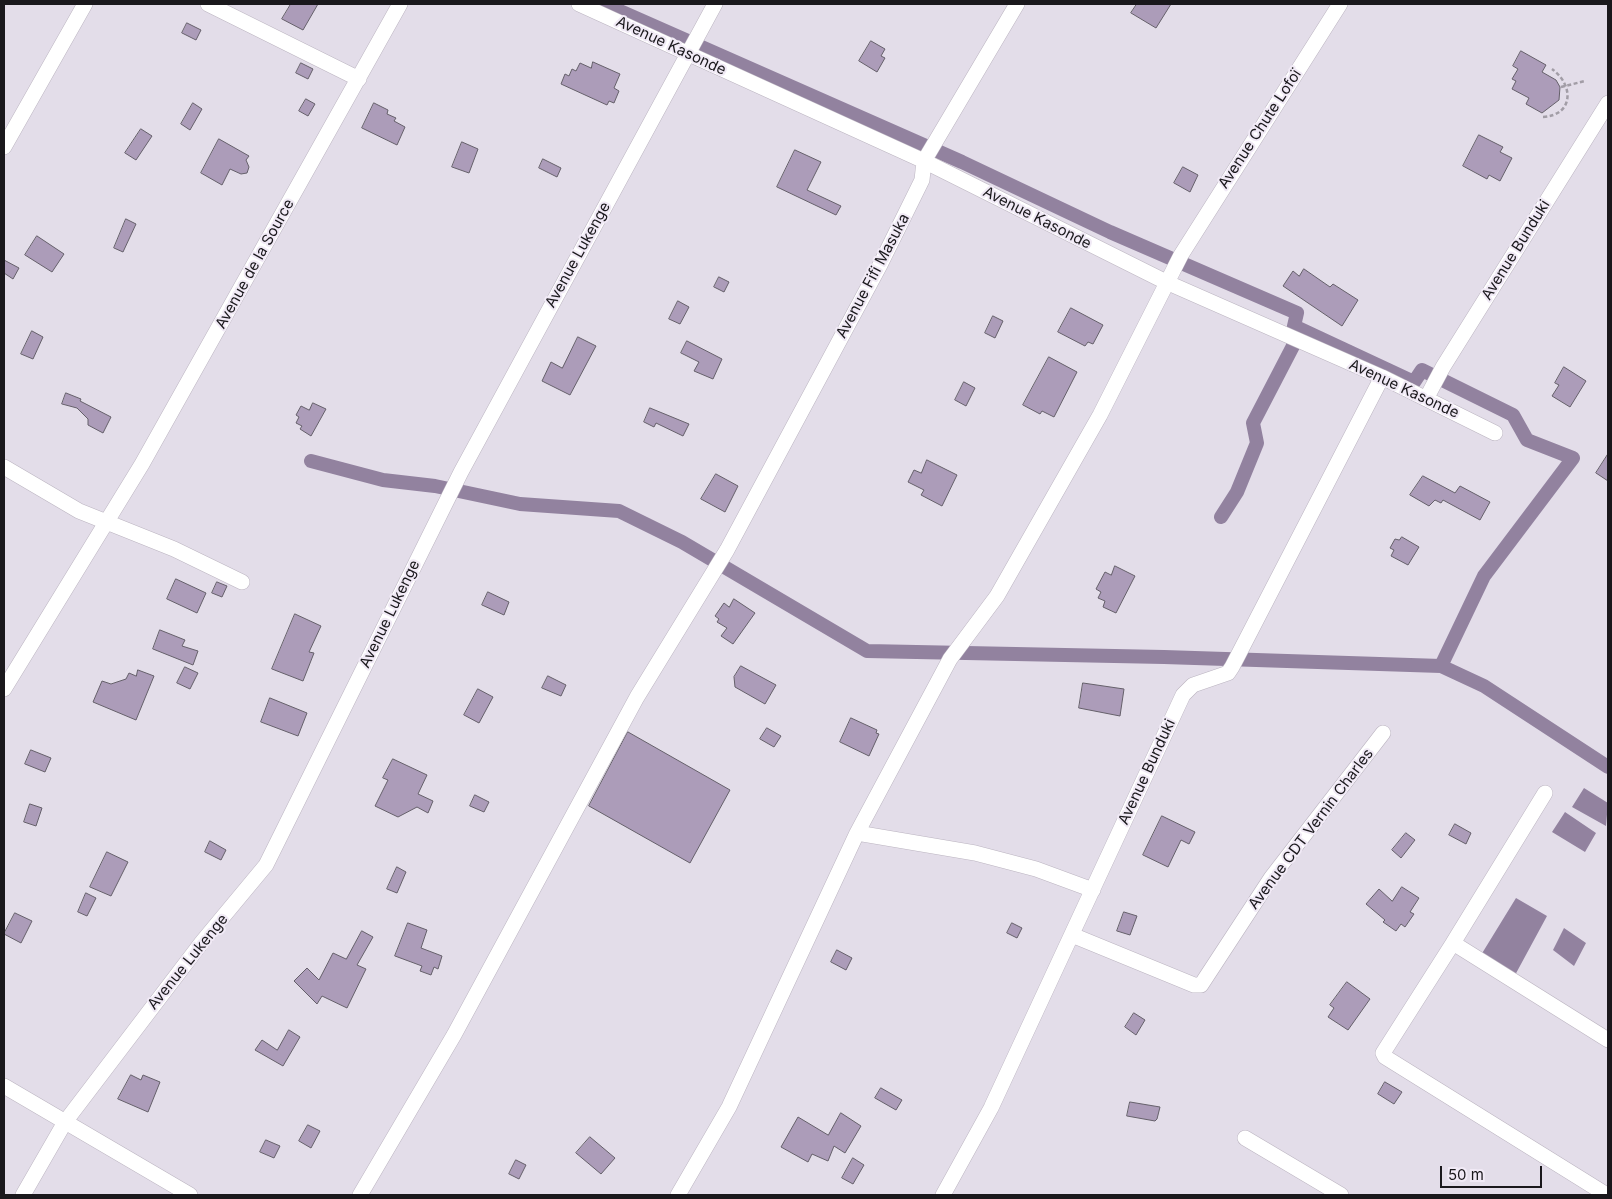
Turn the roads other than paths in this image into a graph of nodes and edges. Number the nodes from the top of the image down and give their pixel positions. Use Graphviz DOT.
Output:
graph roads {
  1 [pos="85,4"];
  2 [pos="208,4"];
  3 [pos="400,4"];
  4 [pos="579,4"];
  5 [pos="715,4"];
  6 [pos="1017,4"];
  7 [pos="1340,4"];
  8 [pos="688,54"];
  9 [pos="359,79"];
  10 [pos="1608,103"];
  11 [pos="4,147"];
  12 [pos="924,161"];
  13 [pos="1169,277"];
  14 [pos="1382,377"];
  15 [pos="1429,393"];
  16 [pos="1495,433"];
  17 [pos="4,467"];
  18 [pos="106,522"];
  19 [pos="242,582"];
  20 [pos="4,689"];
  21 [pos="1383,733"];
  22 [pos="1545,793"];
  23 [pos="857,834"];
  24 [pos="1093,890"];
  25 [pos="1072,936"];
  26 [pos="1453,942"];
  27 [pos="1608,1040"];
  28 [pos="4,1086"];
  29 [pos="65,1122"];
  30 [pos="1245,1138"];
  31 [pos="23,1195"];
  32 [pos="190,1195"];
  33 [pos="360,1195"];
  34 [pos="678,1195"];
  35 [pos="943,1195"];
  36 [pos="1341,1195"];
  37 [pos="1607,1195"];
  1 -- 11 [label="street"];
  2 -- 9 [label="street"];
  3 -- 9 [label="street, Avenue de la Source"];
  4 -- 8 [label="street, Avenue Kasonde"];
  5 -- 8 [label="street, Avenue Lukenge"];
  6 -- 12 [label="street, Avenue Fifi Masuka"];
  7 -- 13 [label="street, Avenue Chute Lofoï"];
  8 -- 12 [label="street, Avenue Kasonde"];
  8 -- 29 [label="street, Avenue Lukenge"];
  9 -- 18 [label="street, Avenue de la Source"];
  10 -- 15 [label="street, Avenue Bunduki"];
  12 -- 13 [label="street, Avenue Kasonde"];
  12 -- 33 [label="street, Avenue Fifi Masuka"];
  13 -- 14 [label="street, Avenue Kasonde"];
  13 -- 23 [label="street, Avenue Chute Lofoï"];
  14 -- 15 [label="street, Avenue Kasonde"];
  14 -- 24 [label="street, Avenue Bunduki"];
  15 -- 16 [label="street, Avenue Kasonde"];
  17 -- 18 [label="street"];
  18 -- 19 [label="street"];
  18 -- 20 [label="street, Avenue de la Source"];
  21 -- 25 [label="street, Avenue CDT Vernin Charles"];
  22 -- 26 [label="street"];
  23 -- 24 [label="street"];
  23 -- 34 [label="street, Avenue Chute Lofoï"];
  24 -- 25 [label="street, Avenue Bunduki"];
  25 -- 35 [label="street, Avenue Bunduki"];
  26 -- 27 [label="street"];
  26 -- 37 [label="street"];
  28 -- 29 [label="street"];
  29 -- 31 [label="street, Avenue Lukenge"];
  29 -- 32 [label="street"];
  30 -- 36 [label="street"];
}
